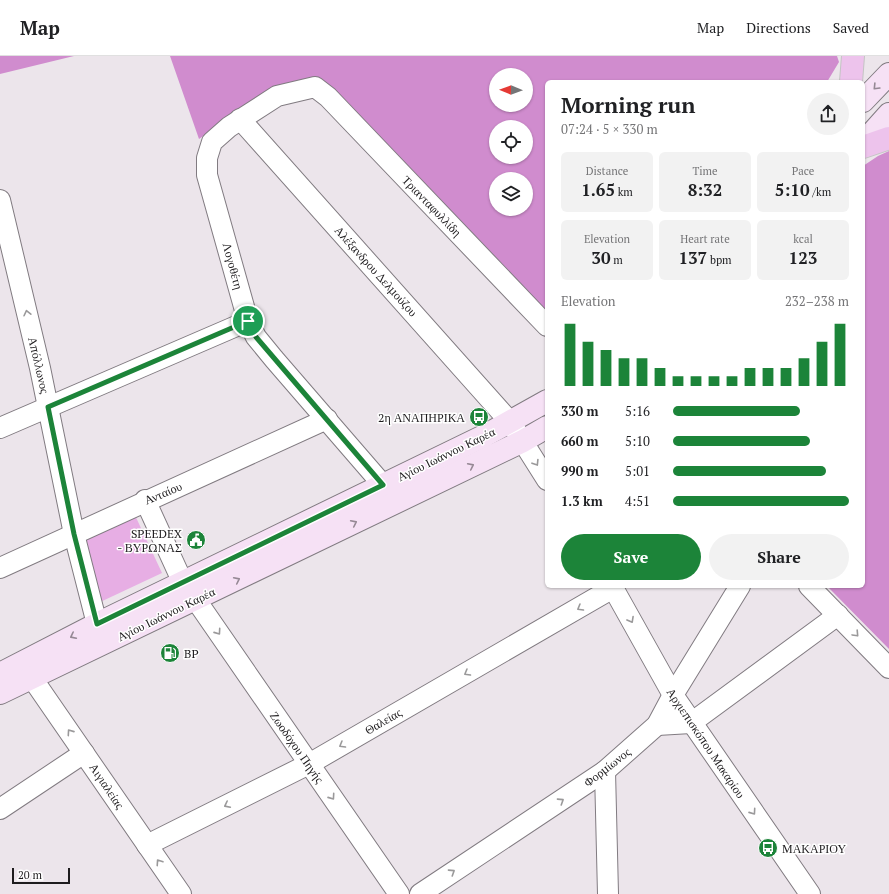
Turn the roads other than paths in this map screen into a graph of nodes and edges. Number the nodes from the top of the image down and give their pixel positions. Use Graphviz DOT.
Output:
graph roads {
  1 [pos="853,56"];
  2 [pos="889,74"];
  3 [pos="852,80"];
  4 [pos="315,87"];
  5 [pos="865,99"];
  6 [pos="889,114"];
  7 [pos="240,119"];
  8 [pos="889,138"];
  9 [pos="865,141"];
  10 [pos="865,146"];
  11 [pos="0,200"];
  12 [pos="248,321"];
  13 [pos="545,324"];
  14 [pos="545,402"];
  15 [pos="48,407"];
  16 [pos="327,419"];
  17 [pos="511,422"];
  18 [pos="0,428"];
  19 [pos="545,428"];
  20 [pos="523,441"];
  21 [pos="545,477"];
  22 [pos="383,485"];
  23 [pos="145,500"];
  24 [pos="74,534"];
  25 [pos="0,568"];
  26 [pos="611,588"];
  27 [pos="614,588"];
  28 [pos="739,588"];
  29 [pos="811,588"];
  30 [pos="190,592"];
  31 [pos="838,615"];
  32 [pos="97,624"];
  33 [pos="889,668"];
  34 [pos="0,674"];
  35 [pos="32,678"];
  36 [pos="0,693"];
  37 [pos="672,695"];
  38 [pos="691,723"];
  39 [pos="657,725"];
  40 [pos="84,753"];
  41 [pos="309,764"];
  42 [pos="605,771"];
  43 [pos="0,809"];
  44 [pos="147,845"];
  45 [pos="181,894"];
  46 [pos="399,894"];
  47 [pos="420,894"];
  48 [pos="608,894"];
  49 [pos="810,894"];
  1 -- 3 [label="main road"];
  2 -- 5 [label="street, one-way"];
  4 -- 7 [label="street, Λογοθέτη"];
  4 -- 13 [label="street, Τριανταφυλλίδη"];
  6 -- 9 [label="street"];
  7 -- 12 [label="street, Λογοθέτη"];
  7 -- 17 [label="street, Αλέξανδρου Δελμούζου"];
  8 -- 10 [label="main road"];
  15 -- 11 [label="street, Απόλλωνος, one-way"];
  12 -- 15 [label="street"];
  12 -- 16 [label="street, Λογοθέτη"];
  14 -- 17 [label="street, Αγίου Ιωάννου Καρέα"];
  15 -- 18 [label="street"];
  15 -- 24 [label="street, Απόλλωνος"];
  16 -- 22 [label="street, Λογοθέτη"];
  16 -- 23 [label="street, Ανταίου"];
  17 -- 20 [label="street"];
  17 -- 22 [label="street, Αγίου Ιωάννου Καρέα"];
  19 -- 20 [label="street, Αγίου Ιωάννου Καρέα"];
  20 -- 21 [label="street, one-way"];
  30 -- 20 [label="street, Αγίου Ιωάννου Καρέα, one-way"];
  22 -- 30 [label="street, Αγίου Ιωάννου Καρέα"];
  23 -- 24 [label="street, Ανταίου"];
  23 -- 30 [label="street, Ζωοδόχου Πηγής"];
  24 -- 25 [label="street, Ανταίου"];
  24 -- 32 [label="street, Απόλλωνος"];
  26 -- 41 [label="street, Θαλείας, one-way"];
  27 -- 37 [label="street, Αρχιεπισκόπου Μακαρίου, one-way"];
  28 -- 37 [label="street, Φορμίωνος"];
  29 -- 31 [label="street"];
  30 -- 32 [label="street, Αγίου Ιωάννου Καρέα"];
  30 -- 35 [label="street, Αγίου Ιωάννου Καρέα"];
  30 -- 41 [label="street, Ζωοδόχου Πηγής, one-way"];
  31 -- 33 [label="street, one-way"];
  31 -- 38 [label="street"];
  32 -- 34 [label="street, Αγίου Ιωάννου Καρέα, one-way"];
  35 -- 36 [label="street, Αγίου Ιωάννου Καρέα"];
  40 -- 35 [label="street, Αιγιαλείας, one-way"];
  37 -- 38 [label="street, Αρχιεπισκόπου Μακαρίου"];
  37 -- 39 [label="street, Φορμίωνος"];
  38 -- 39 [label="street"];
  38 -- 49 [label="street, Αρχιεπισκόπου Μακαρίου, one-way"];
  39 -- 42 [label="street, Φορμίωνος"];
  40 -- 43 [label="street"];
  40 -- 44 [label="street, Αιγιαλείας"];
  41 -- 44 [label="street, Θαλείας, one-way"];
  41 -- 46 [label="street, Ζωοδόχου Πηγής, one-way"];
  47 -- 42 [label="street, Φορμίωνος, one-way"];
  42 -- 48 [label="street"];
  45 -- 44 [label="street, Αιγιαλείας, one-way"];
}
